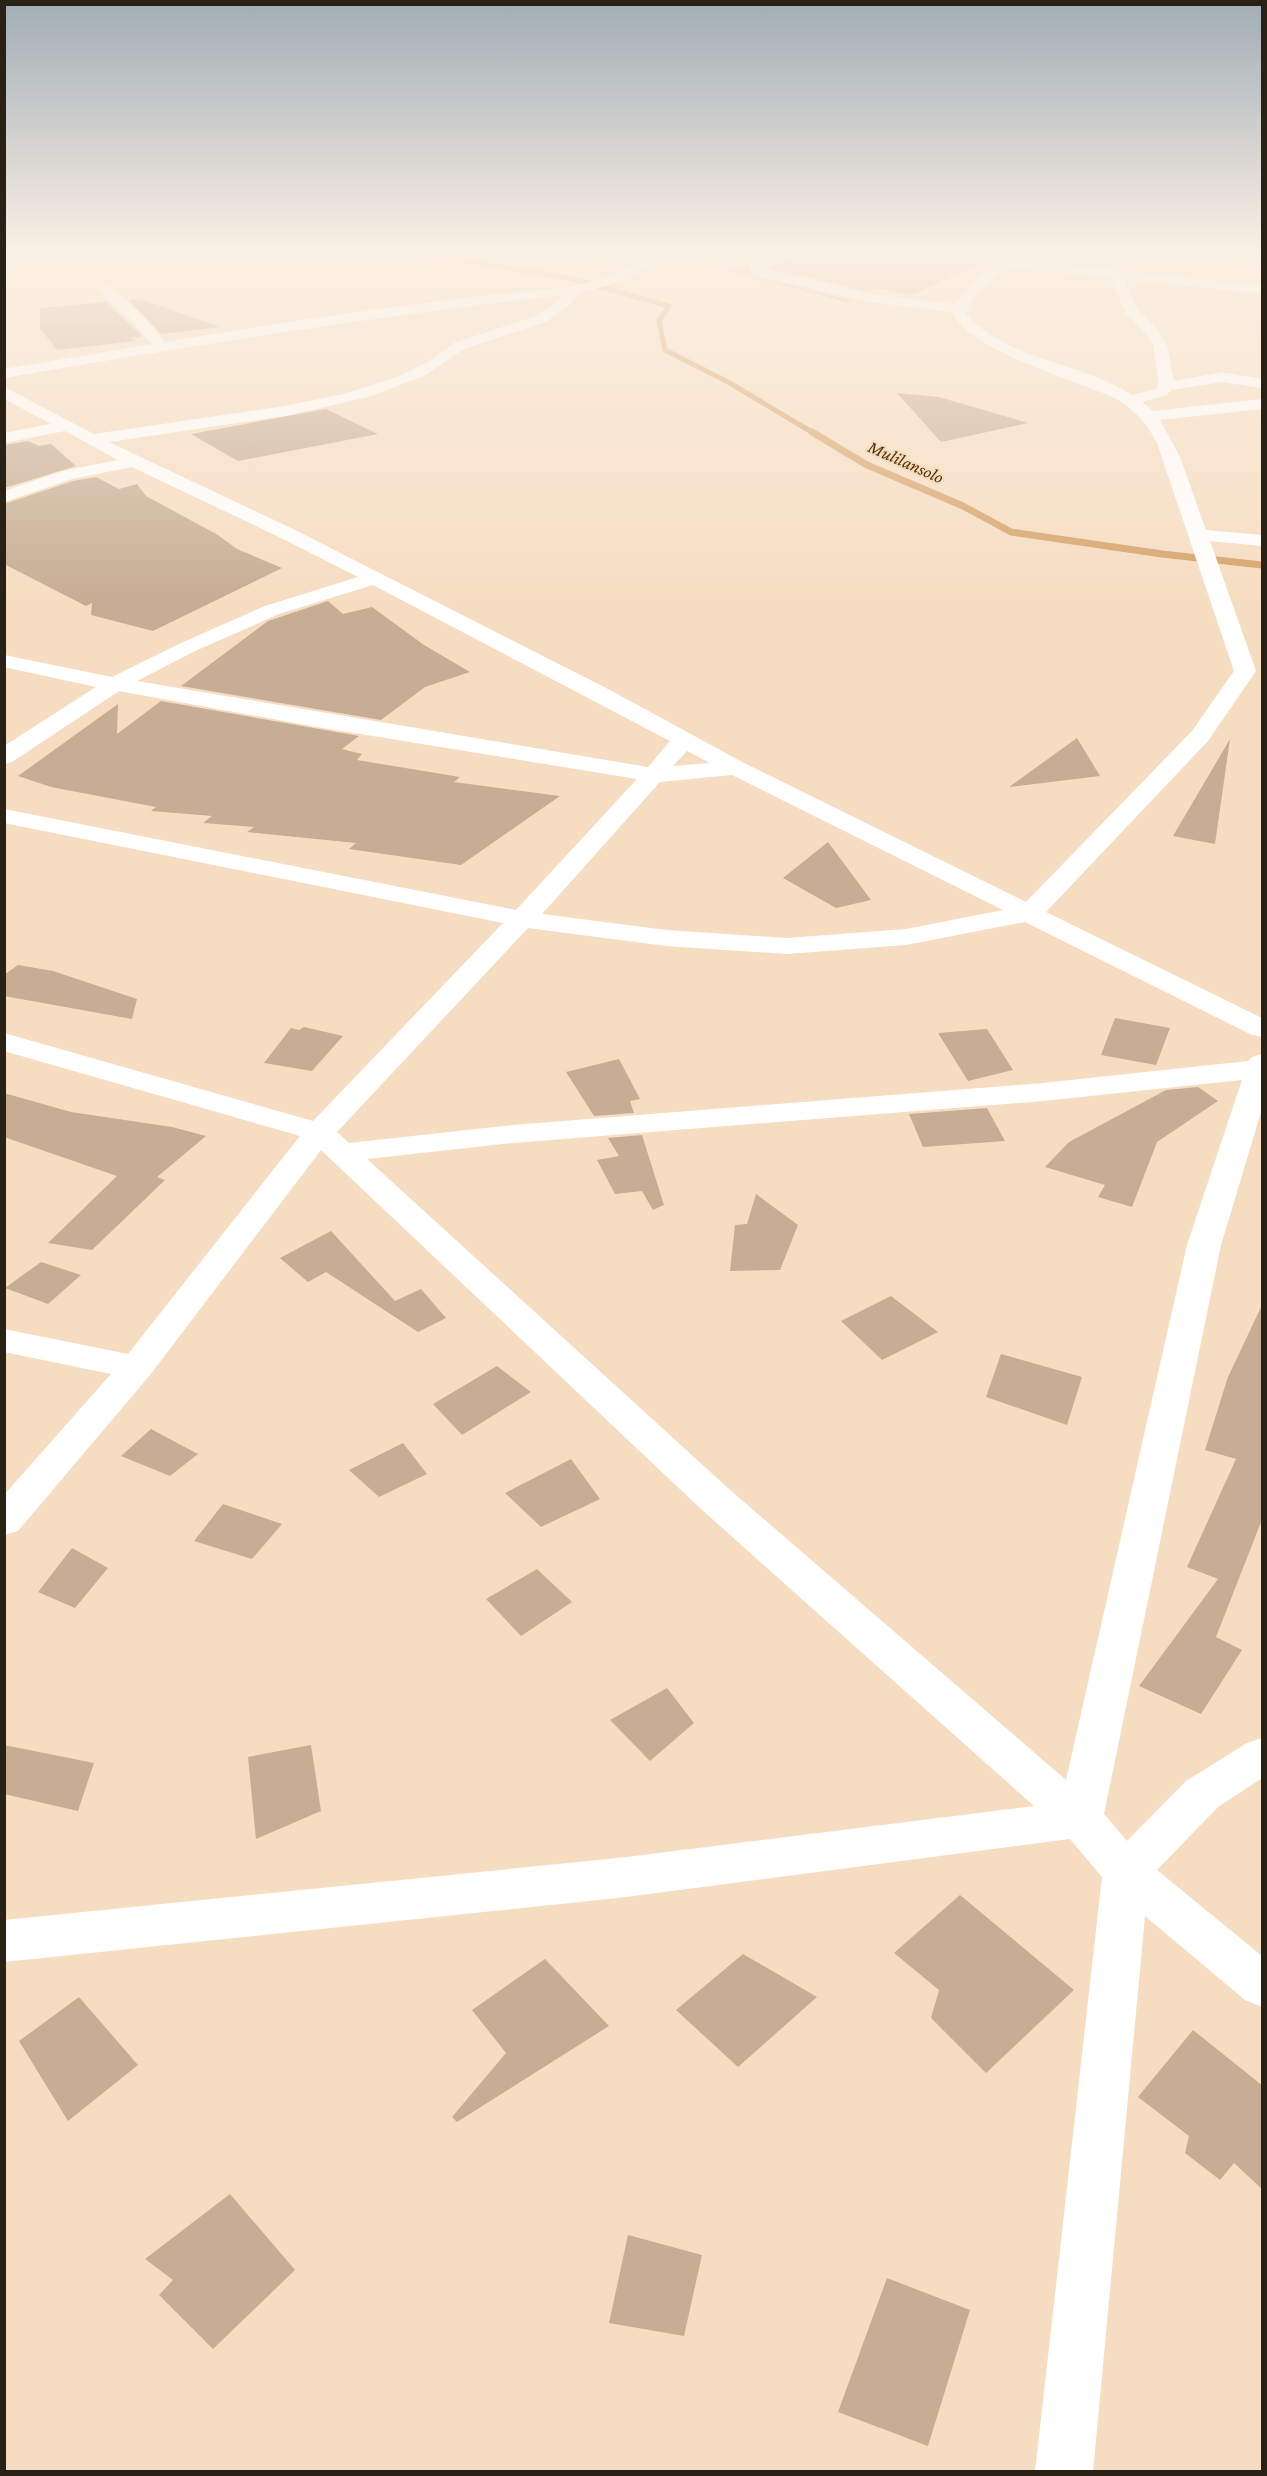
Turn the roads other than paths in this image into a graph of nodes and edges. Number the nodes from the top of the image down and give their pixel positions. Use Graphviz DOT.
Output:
graph roads {
  1 [pos="420,371"];
  2 [pos="1062,371"];
  3 [pos="1164,371"];
  4 [pos="1263,383"];
  5 [pos="1166,387"];
  6 [pos="4,392"];
  7 [pos="1130,400"];
  8 [pos="1263,404"];
  9 [pos="1149,416"];
  10 [pos="66,426"];
  11 [pos="4,438"];
  12 [pos="92,439"];
  13 [pos="135,462"];
  14 [pos="4,497"];
  15 [pos="1263,540"];
  16 [pos="1206,551"];
  17 [pos="372,579"];
  18 [pos="4,661"];
  19 [pos="1254,672"];
  20 [pos="115,684"];
  21 [pos="683,741"];
  22 [pos="4,757"];
  23 [pos="736,768"];
  24 [pos="654,775"];
  25 [pos="4,816"];
  26 [pos="1030,913"];
  27 [pos="522,919"];
  28 [pos="4,1042"];
  29 [pos="1262,1054"];
  30 [pos="330,1142"];
  31 [pos="4,1340"];
  32 [pos="137,1367"];
  33 [pos="4,1521"];
  34 [pos="1263,1756"];
  35 [pos="1080,1819"];
  36 [pos="1126,1872"];
  37 [pos="4,1941"];
  38 [pos="1263,1985"];
  39 [pos="1064,2472"];
  1 -- 12 [label="street"];
  2 -- 7 [label="street"];
  3 -- 5 [label="street"];
  4 -- 5 [label="street"];
  5 -- 7 [label="street"];
  6 -- 10 [label="street"];
  7 -- 9 [label="street"];
  8 -- 9 [label="street"];
  9 -- 16 [label="street"];
  10 -- 11 [label="street"];
  10 -- 12 [label="street"];
  12 -- 13 [label="street"];
  13 -- 14 [label="street"];
  13 -- 17 [label="street"];
  15 -- 16 [label="street"];
  16 -- 19 [label="street"];
  17 -- 20 [label="street"];
  17 -- 21 [label="street"];
  18 -- 20 [label="street"];
  19 -- 26 [label="street"];
  20 -- 22 [label="street"];
  20 -- 24 [label="street"];
  21 -- 23 [label="street"];
  21 -- 24 [label="street"];
  23 -- 24 [label="street"];
  23 -- 26 [label="street"];
  24 -- 27 [label="street"];
  25 -- 27 [label="street"];
  26 -- 27 [label="street"];
  26 -- 29 [label="street"];
  27 -- 30 [label="street"];
  28 -- 30 [label="street"];
  29 -- 30 [label="street"];
  29 -- 35 [label="street"];
  30 -- 32 [label="street"];
  30 -- 35 [label="street"];
  31 -- 32 [label="street"];
  32 -- 33 [label="street"];
  34 -- 36 [label="street"];
  35 -- 36 [label="street"];
  35 -- 37 [label="street"];
  36 -- 38 [label="street"];
  36 -- 39 [label="street"];
}
